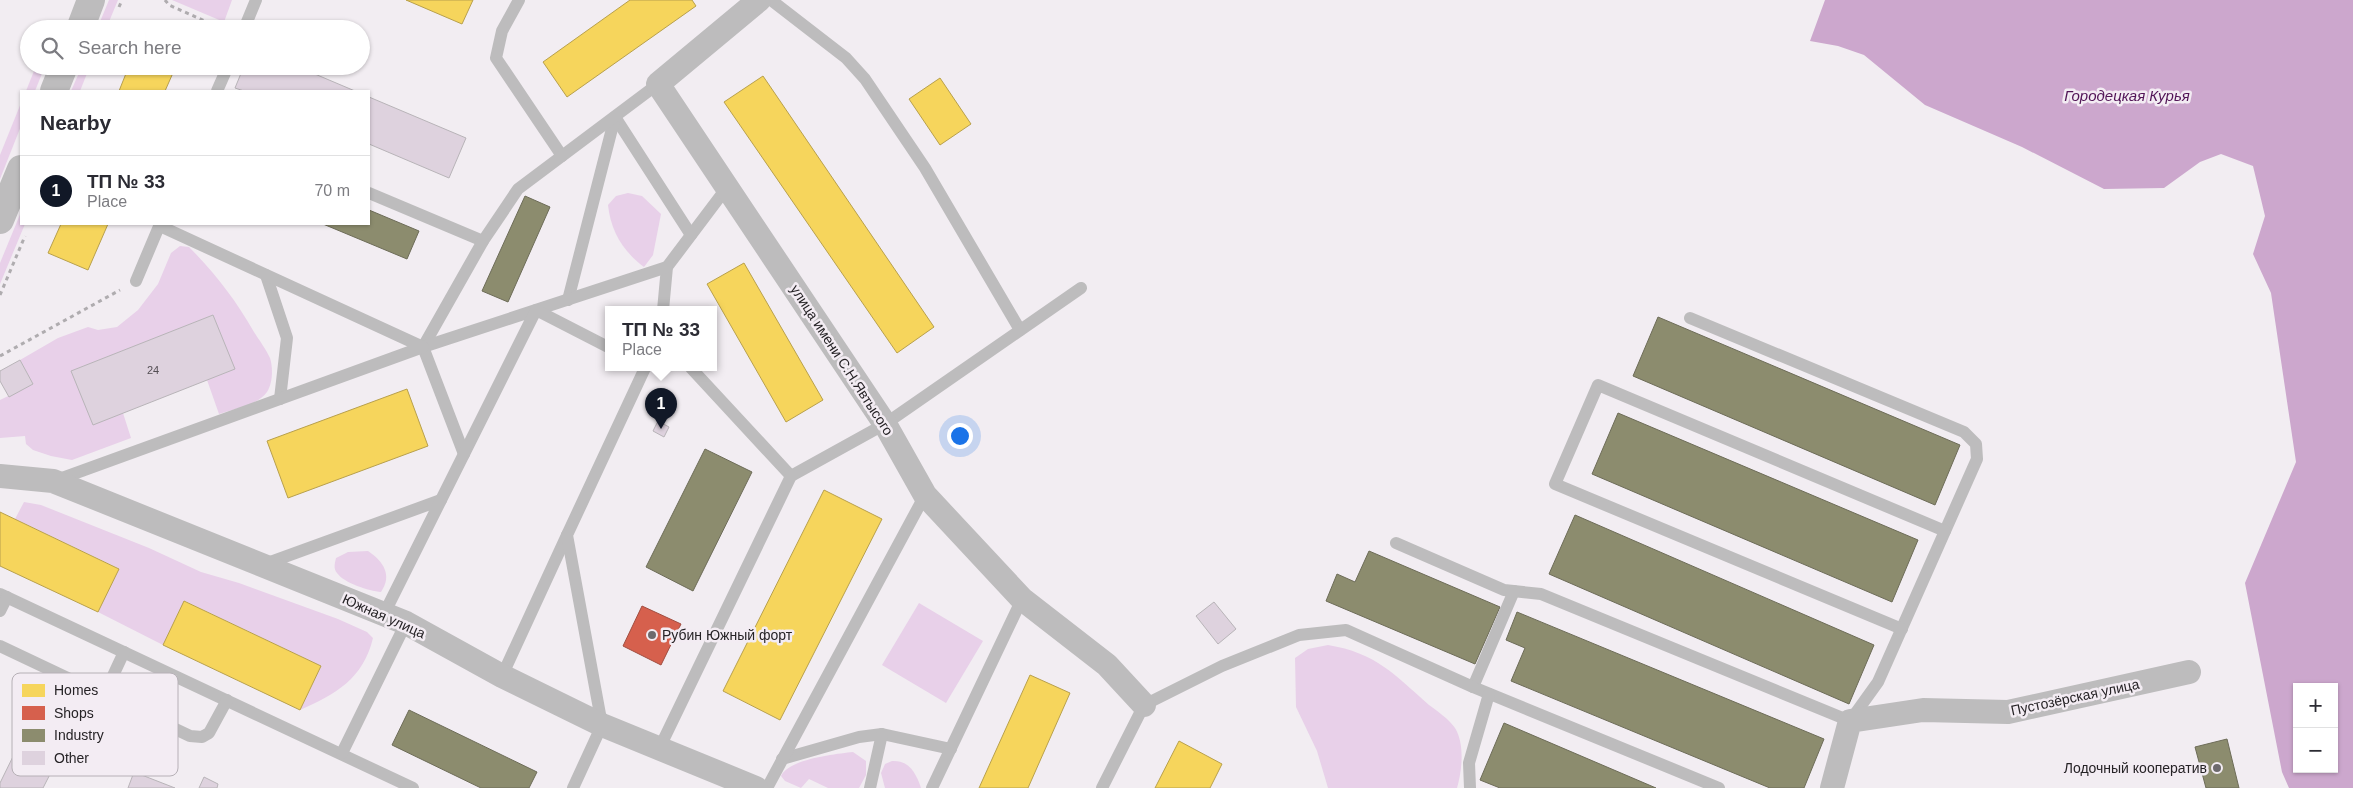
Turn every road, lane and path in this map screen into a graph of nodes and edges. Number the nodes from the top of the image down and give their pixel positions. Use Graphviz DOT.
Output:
graph roads {
  1 [pos="92,0"];
  2 [pos="165,0"];
  3 [pos="256,0"];
  4 [pos="519,0"];
  5 [pos="759,0"];
  6 [pos="771,0"];
  7 [pos="84,20"];
  8 [pos="203,20"];
  9 [pos="248,20"];
  10 [pos="60,75"];
  11 [pos="224,75"];
  12 [pos="658,84"];
  13 [pos="54,90"];
  14 [pos="217,90"];
  15 [pos="615,117"];
  16 [pos="562,156"];
  17 [pos="20,171"];
  18 [pos="728,186"];
  19 [pos="370,193"];
  20 [pos="0,220"];
  21 [pos="160,225"];
  22 [pos="26,233"];
  23 [pos="691,235"];
  24 [pos="483,241"];
  25 [pos="667,267"];
  26 [pos="266,275"];
  27 [pos="136,281"];
  28 [pos="1081,288"];
  29 [pos="0,295"];
  30 [pos="568,300"];
  31 [pos="663,306"];
  32 [pos="536,310"];
  33 [pos="1690,318"];
  34 [pos="1020,330"];
  35 [pos="605,345"];
  36 [pos="423,347"];
  37 [pos="0,356"];
  38 [pos="644,371"];
  39 [pos="694,371"];
  40 [pos="280,399"];
  41 [pos="885,424"];
  42 [pos="464,454"];
  43 [pos="0,476"];
  44 [pos="791,476"];
  45 [pos="53,481"];
  46 [pos="925,495"];
  47 [pos="441,500"];
  48 [pos="1945,532"];
  49 [pos="567,536"];
  50 [pos="1396,543"];
  51 [pos="262,565"];
  52 [pos="1514,591"];
  53 [pos="4,596"];
  54 [pos="1022,599"];
  55 [pos="0,611"];
  56 [pos="384,614"];
  57 [pos="406,623"];
  58 [pos="1902,629"];
  59 [pos="0,646"];
  60 [pos="124,652"];
  61 [pos="2189,672"];
  62 [pos="57,673"];
  63 [pos="114,673"];
  64 [pos="170,673"];
  65 [pos="502,676"];
  66 [pos="178,677"];
  67 [pos="1473,687"];
  68 [pos="1489,694"];
  69 [pos="228,700"];
  70 [pos="1144,704"];
  71 [pos="1850,722"];
  72 [pos="602,725"];
  73 [pos="178,730"];
  74 [pos="882,734"];
  75 [pos="660,747"];
  76 [pos="951,749"];
  77 [pos="342,753"];
  78 [pos="782,759"];
  79 [pos="413,788"];
  80 [pos="573,788"];
  81 [pos="756,788"];
  82 [pos="767,788"];
  83 [pos="870,788"];
  84 [pos="932,788"];
  85 [pos="1102,788"];
  86 [pos="1470,788"];
  87 [pos="1719,788"];
  88 [pos="1832,788"];
  1 -- 7 [label="street"];
  2 -- 8 [label="path"];
  3 -- 9 [label="lane"];
  4 -- 16 [label="lane"];
  5 -- 12 [label="street"];
  6 -- 34 [label="lane"];
  10 -- 13 [label="street"];
  11 -- 14 [label="lane"];
  12 -- 15 [label="lane"];
  12 -- 18 [label="street, улица имени С.Н.Явтысого"];
  15 -- 16 [label="lane"];
  15 -- 23 [label="lane"];
  15 -- 30 [label="lane"];
  16 -- 24 [label="lane"];
  17 -- 20 [label="street"];
  18 -- 23 [label="lane"];
  18 -- 41 [label="street, улица имени С.Н.Явтысого"];
  19 -- 24 [label="lane"];
  21 -- 26 [label="lane"];
  21 -- 27 [label="lane"];
  22 -- 29 [label="path"];
  23 -- 25 [label="lane"];
  24 -- 36 [label="lane"];
  25 -- 30 [label="lane"];
  25 -- 31 [label="lane"];
  26 -- 36 [label="lane"];
  26 -- 40 [label="lane"];
  27 -- 37 [label="path"];
  28 -- 34 [label="lane"];
  30 -- 32 [label="lane"];
  32 -- 35 [label="lane"];
  32 -- 36 [label="lane"];
  32 -- 42 [label="lane"];
  33 -- 48 [label="lane"];
  34 -- 41 [label="lane"];
  36 -- 40 [label="lane"];
  36 -- 42 [label="lane"];
  38 -- 49 [label="lane"];
  39 -- 44 [label="lane"];
  40 -- 45 [label="lane"];
  41 -- 44 [label="lane"];
  41 -- 46 [label="street, улица имени С.Н.Явтысого"];
  42 -- 47 [label="lane"];
  43 -- 45 [label="street, Южная улица"];
  44 -- 75 [label="lane"];
  45 -- 51 [label="street, Южная улица"];
  46 -- 54 [label="street, улица имени С.Н.Явтысого"];
  46 -- 78 [label="lane"];
  47 -- 51 [label="lane"];
  47 -- 56 [label="lane"];
  48 -- 58 [label="lane"];
  48 -- 58 [label="lane"];
  49 -- 65 [label="lane"];
  49 -- 72 [label="lane"];
  50 -- 52 [label="lane"];
  51 -- 56 [label="street, Южная улица"];
  52 -- 67 [label="lane"];
  52 -- 71 [label="lane"];
  53 -- 55 [label="lane"];
  53 -- 60 [label="lane"];
  54 -- 70 [label="street, улица имени С.Н.Явтысого"];
  54 -- 76 [label="lane"];
  56 -- 57 [label="street, Южная улица"];
  57 -- 65 [label="street, Южная улица"];
  57 -- 77 [label="lane"];
  58 -- 71 [label="lane"];
  59 -- 62 [label="lane"];
  60 -- 63 [label="lane"];
  60 -- 64 [label="lane"];
  61 -- 71 [label="street, Пустозёрская улица"];
  65 -- 72 [label="street, Южная улица"];
  66 -- 69 [label="lane"];
  67 -- 68 [label="lane"];
  67 -- 70 [label="lane"];
  68 -- 86 [label="lane"];
  68 -- 87 [label="lane"];
  69 -- 73 [label="lane"];
  69 -- 77 [label="lane"];
  70 -- 85 [label="lane"];
  71 -- 88 [label="street"];
  72 -- 75 [label="street, Южная улица"];
  72 -- 80 [label="lane"];
  74 -- 76 [label="lane"];
  74 -- 78 [label="lane"];
  74 -- 83 [label="lane"];
  75 -- 81 [label="street, Южная улица"];
  76 -- 84 [label="lane"];
  77 -- 79 [label="lane"];
  78 -- 82 [label="lane"];
}
